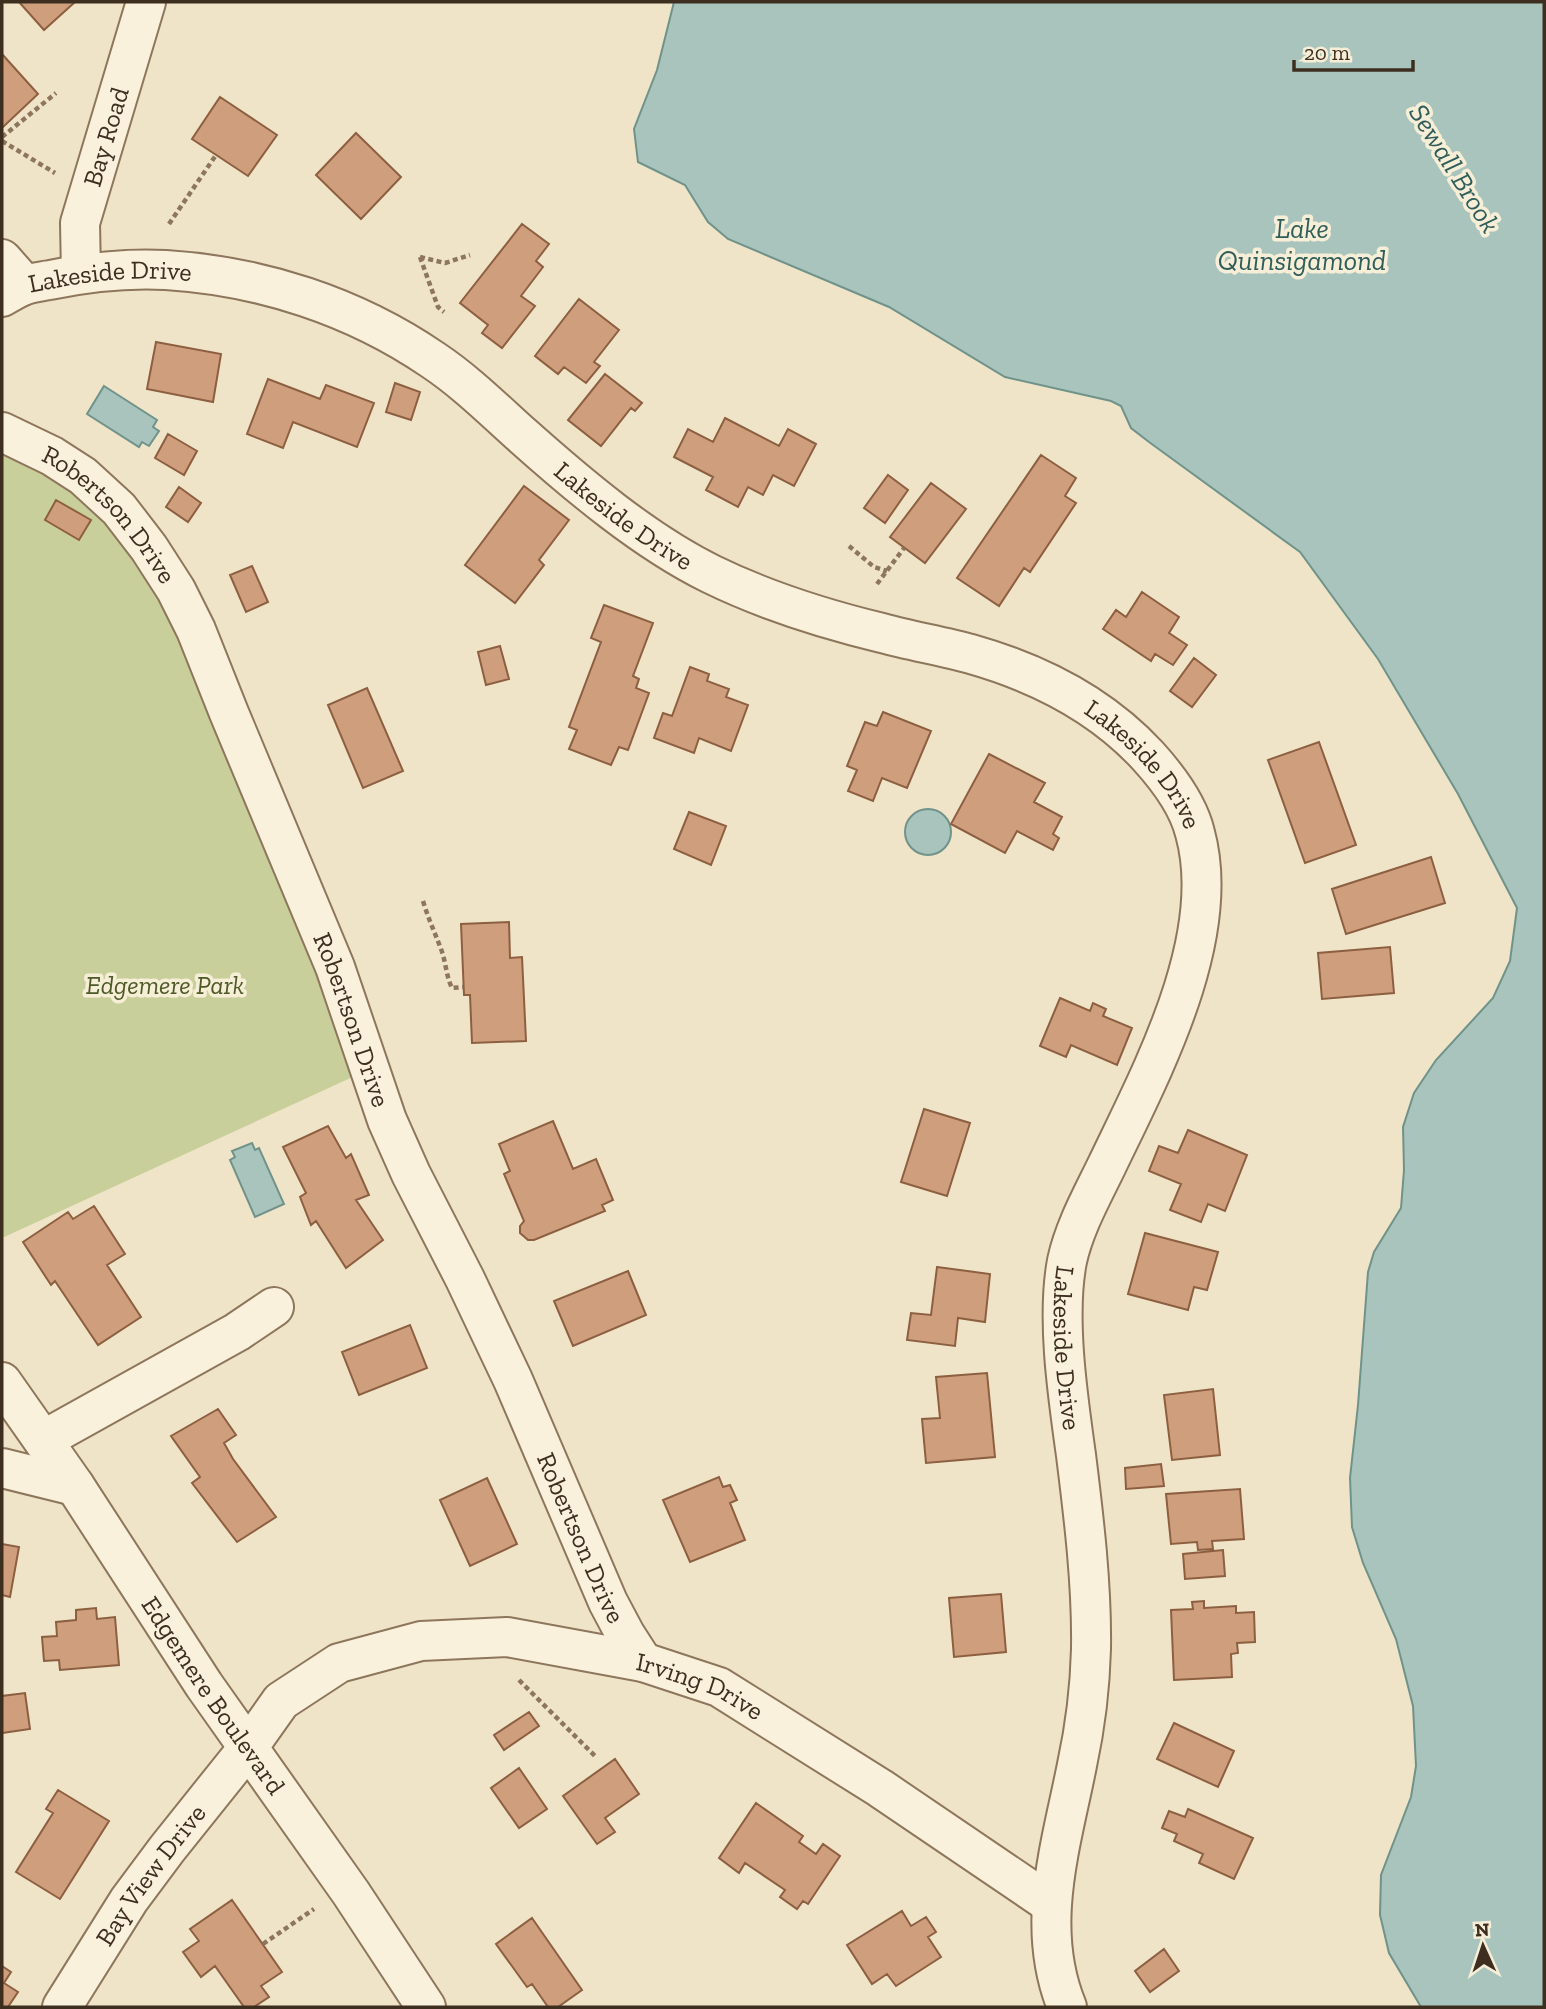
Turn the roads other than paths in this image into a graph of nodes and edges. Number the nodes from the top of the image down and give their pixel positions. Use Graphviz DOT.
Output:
graph roads {
  1 [pos="146,2"];
  2 [pos="81,273"];
  3 [pos="10,280"];
  4 [pos="2,432"];
  5 [pos="274,1307"];
  6 [pos="2,1382"];
  7 [pos="43,1440"];
  8 [pos="2,1468"];
  9 [pos="75,1486"];
  10 [pos="643,1662"];
  11 [pos="247,1749"];
  12 [pos="1051,1904"];
  13 [pos="62,2007"];
  14 [pos="426,2007"];
  15 [pos="1066,2007"];
  1 -- 2 [label="street, Bay Road"];
  2 -- 3 [label="street, Lakeside Drive"];
  2 -- 12 [label="street, Lakeside Drive"];
  4 -- 10 [label="street, Robertson Drive"];
  5 -- 7 [label="street"];
  6 -- 7 [label="street, Edgemere Boulevard"];
  7 -- 9 [label="street, Edgemere Boulevard"];
  8 -- 9 [label="street"];
  9 -- 11 [label="street, Edgemere Boulevard"];
  10 -- 11 [label="street, Irving Drive"];
  10 -- 12 [label="street, Irving Drive"];
  11 -- 13 [label="street, Bay View Drive"];
  11 -- 14 [label="street, Edgemere Boulevard"];
  12 -- 15 [label="street, Lakeside Drive"];
}
